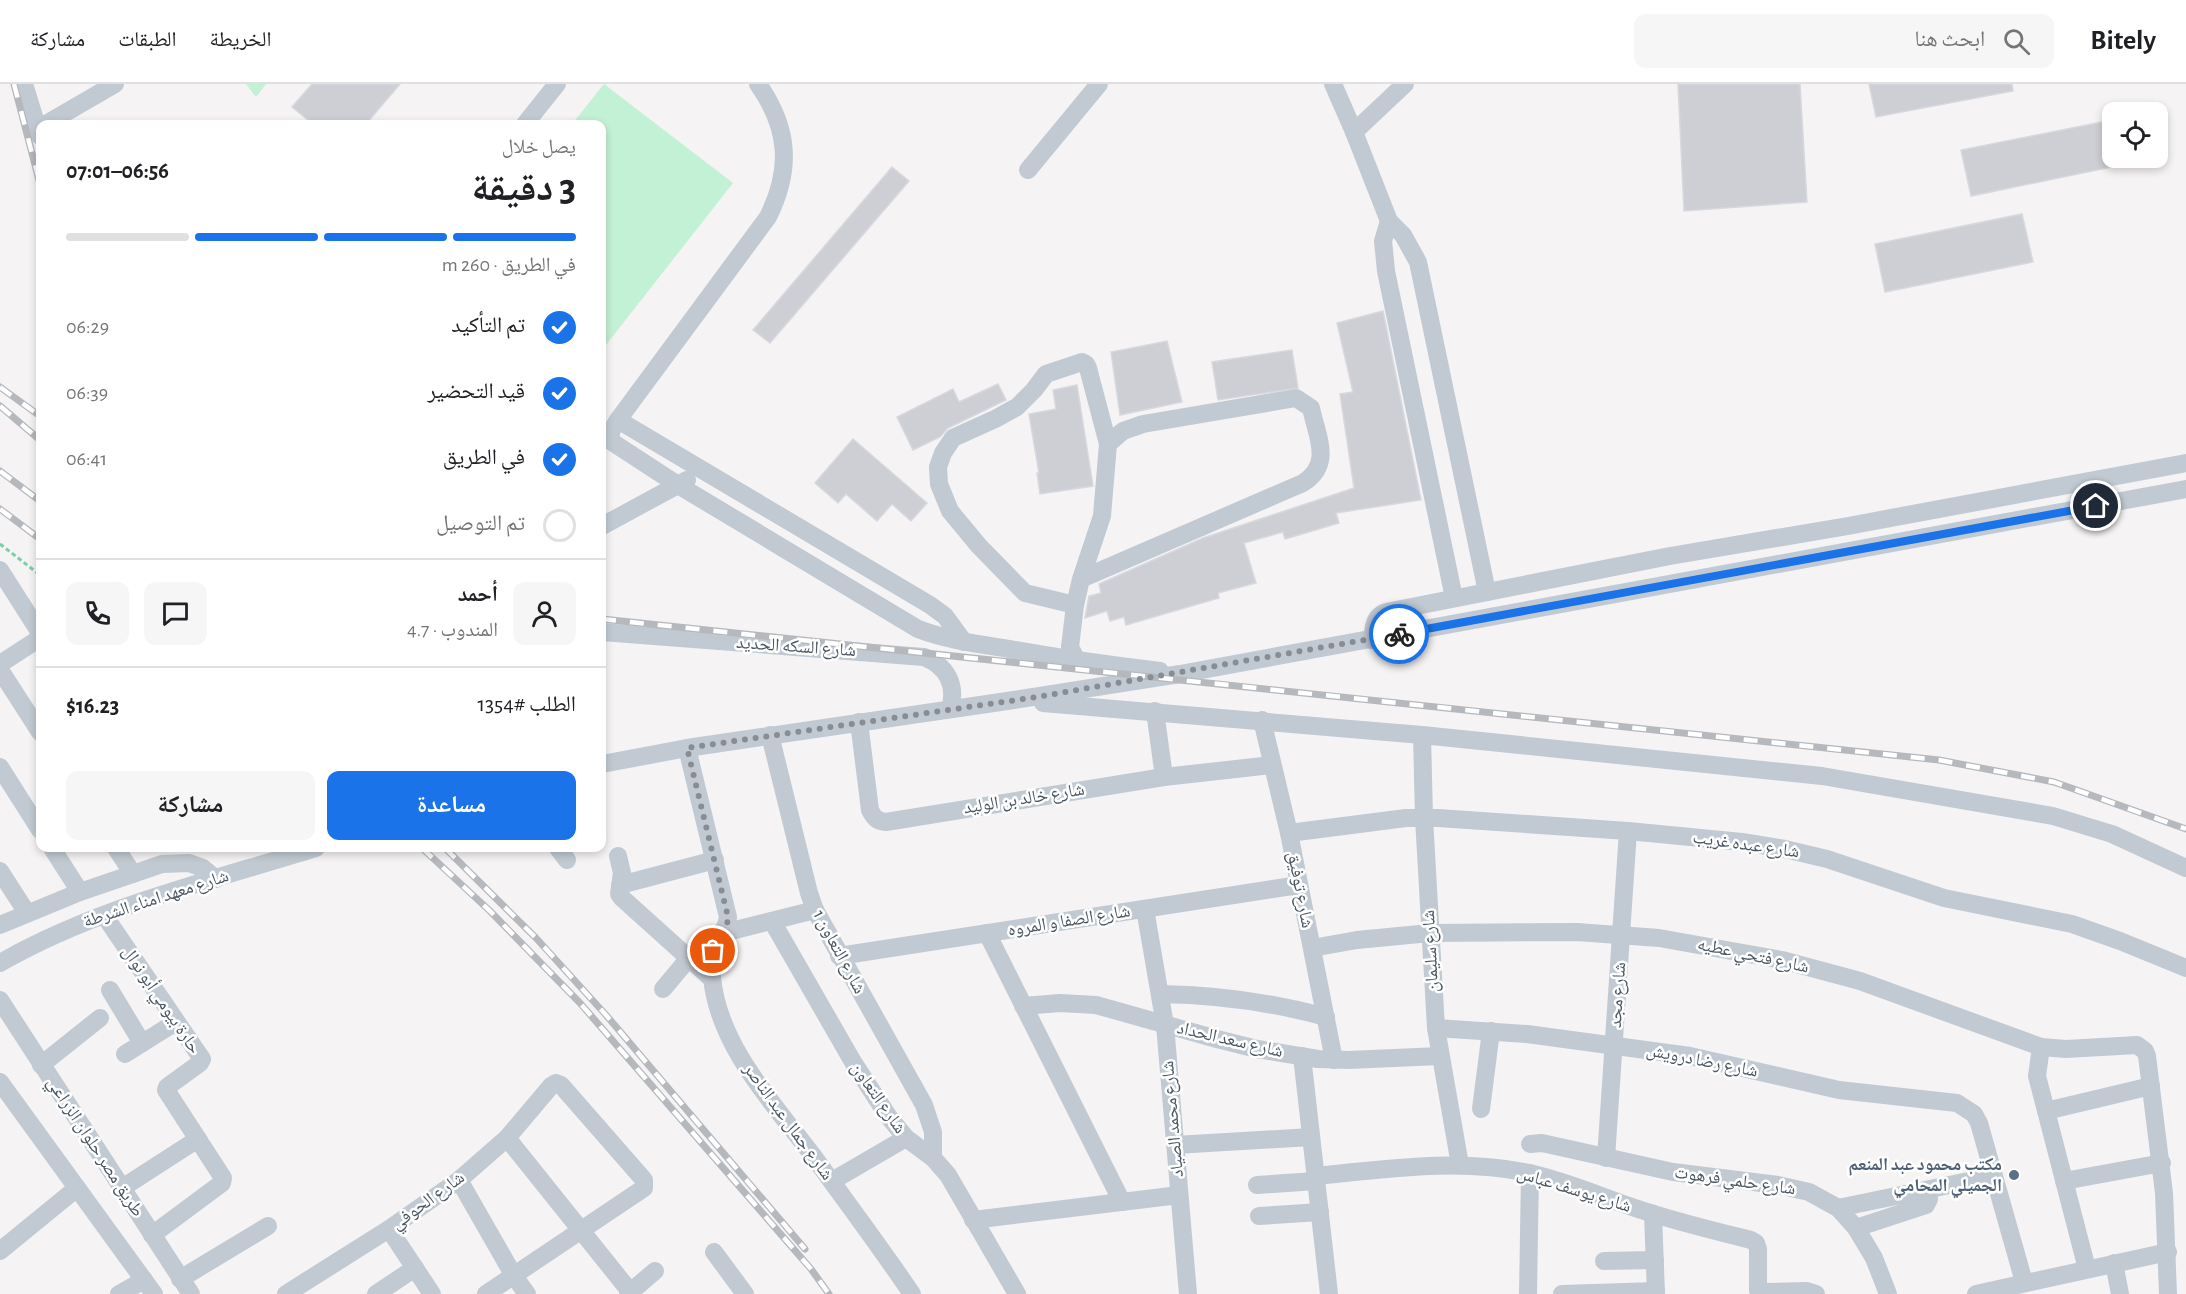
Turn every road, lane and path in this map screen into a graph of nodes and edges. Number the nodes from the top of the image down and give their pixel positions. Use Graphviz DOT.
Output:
graph roads {
  1 [pos="24,84"];
  2 [pos="115,84"];
  3 [pos="557,84"];
  4 [pos="759,84"];
  5 [pos="1099,84"];
  6 [pos="1332,84"];
  7 [pos="1405,84"];
  8 [pos="38,120"];
  9 [pos="56,120"];
  10 [pos="528,120"];
  11 [pos="1354,132"];
  12 [pos="1028,170"];
  13 [pos="1389,221"];
  14 [pos="618,420"];
  15 [pos="1108,444"];
  16 [pos="2186,463"];
  17 [pos="704,471"];
  18 [pos="678,485"];
  19 [pos="2186,489"];
  20 [pos="606,524"];
  21 [pos="1848,525"];
  22 [pos="0,544"];
  23 [pos="1850,550"];
  24 [pos="0,570"];
  25 [pos="36,572"];
  26 [pos="1081,579"];
  27 [pos="1487,592"];
  28 [pos="1454,598"];
  29 [pos="1076,605"];
  30 [pos="36,627"];
  31 [pos="606,632"];
  32 [pos="1372,640"];
  33 [pos="36,641"];
  34 [pos="964,642"];
  35 [pos="1077,660"];
  36 [pos="0,664"];
  37 [pos="0,670"];
  38 [pos="1180,674"];
  39 [pos="1014,700"];
  40 [pos="950,709"];
  41 [pos="1155,711"];
  42 [pos="1262,720"];
  43 [pos="859,722"];
  44 [pos="36,726"];
  45 [pos="770,735"];
  46 [pos="1422,735"];
  47 [pos="687,748"];
  48 [pos="606,763"];
  49 [pos="1272,765"];
  50 [pos="0,767"];
  51 [pos="1164,777"];
  52 [pos="1424,818"];
  53 [pos="36,824"];
  54 [pos="1628,831"];
  55 [pos="1289,833"];
  56 [pos="55,852"];
  57 [pos="119,852"];
  58 [pos="303,852"];
  59 [pos="184,855"];
  60 [pos="618,856"];
  61 [pos="715,860"];
  62 [pos="2186,868"];
  63 [pos="0,871"];
  64 [pos="133,874"];
  65 [pos="216,879"];
  66 [pos="620,885"];
  67 [pos="1299,885"];
  68 [pos="80,892"];
  69 [pos="1145,909"];
  70 [pos="815,910"];
  71 [pos="27,913"];
  72 [pos="104,915"];
  73 [pos="772,921"];
  74 [pos="0,925"];
  75 [pos="723,933"];
  76 [pos="987,933"];
  77 [pos="1430,933"];
  78 [pos="1622,934"];
  79 [pos="1312,948"];
  80 [pos="839,956"];
  81 [pos="689,958"];
  82 [pos="0,963"];
  83 [pos="2186,968"];
  84 [pos="712,979"];
  85 [pos="663,988"];
  86 [pos="110,990"];
  87 [pos="1161,994"];
  88 [pos="0,1000"];
  89 [pos="1023,1006"];
  90 [pos="1326,1017"];
  91 [pos="100,1018"];
  92 [pos="176,1022"];
  93 [pos="1165,1025"];
  94 [pos="1436,1028"];
  95 [pos="1491,1031"];
  96 [pos="142,1043"];
  97 [pos="1615,1045"];
  98 [pos="2042,1047"];
  99 [pos="126,1054"];
  100 [pos="1302,1056"];
  101 [pos="1440,1056"];
  102 [pos="1334,1060"];
  103 [pos="41,1065"];
  104 [pos="0,1082"];
  105 [pos="2151,1086"];
  106 [pos="1481,1109"];
  107 [pos="2046,1111"];
  108 [pos="1311,1137"];
  109 [pos="507,1138"];
  110 [pos="906,1138"];
  111 [pos="198,1139"];
  112 [pos="1530,1144"];
  113 [pos="1175,1145"];
  114 [pos="933,1158"];
  115 [pos="1606,1158"];
  116 [pos="2162,1163"];
  117 [pos="1460,1165"];
  118 [pos="1530,1173"];
  119 [pos="1993,1176"];
  120 [pos="1316,1179"];
  121 [pos="459,1180"];
  122 [pos="832,1182"];
  123 [pos="2064,1182"];
  124 [pos="1257,1185"];
  125 [pos="77,1188"];
  126 [pos="122,1188"];
  127 [pos="1927,1190"];
  128 [pos="1179,1195"];
  129 [pos="1122,1202"];
  130 [pos="1838,1209"];
  131 [pos="1320,1212"];
  132 [pos="1653,1214"];
  133 [pos="1258,1216"];
  134 [pos="974,1220"];
  135 [pos="268,1226"];
  136 [pos="1856,1228"];
  137 [pos="389,1229"];
  138 [pos="581,1231"];
  139 [pos="152,1235"];
  140 [pos="0,1251"];
  141 [pos="714,1252"];
  142 [pos="2168,1252"];
  143 [pos="1655,1260"];
  144 [pos="1604,1261"];
  145 [pos="2114,1263"];
  146 [pos="415,1268"];
  147 [pos="2087,1269"];
  148 [pos="655,1271"];
  149 [pos="514,1276"];
  150 [pos="180,1279"];
  151 [pos="2024,1282"];
  152 [pos="149,1287"];
  153 [pos="305,1289"];
  154 [pos="630,1293"];
  155 [pos="743,1293"];
  156 [pos="1656,1293"];
  157 [pos="119,1294"];
  158 [pos="191,1294"];
  159 [pos="286,1294"];
  160 [pos="376,1294"];
  161 [pos="432,1294"];
  162 [pos="486,1294"];
  163 [pos="527,1294"];
  164 [pos="912,1294"];
  165 [pos="1017,1294"];
  166 [pos="1188,1294"];
  167 [pos="1329,1294"];
  168 [pos="1528,1294"];
  169 [pos="1562,1294"];
  170 [pos="1816,1294"];
  171 [pos="1888,1294"];
  172 [pos="1976,1294"];
  173 [pos="2120,1294"];
  174 [pos="2168,1294"];
  1 -- 8 [label="street"];
  2 -- 9 [label="street"];
  3 -- 10 [label="street"];
  4 -- 14 [label="street"];
  5 -- 12 [label="street"];
  6 -- 11 [label="street"];
  7 -- 11 [label="street"];
  11 -- 13 [label="street"];
  13 -- 27 [label="street"];
  13 -- 28 [label="street"];
  14 -- 17 [label="street"];
  14 -- 18 [label="street"];
  15 -- 26 [label="street"];
  15 -- 26 [label="street"];
  15 -- 29 [label="street"];
  16 -- 21 [label="street"];
  17 -- 18 [label="street"];
  17 -- 34 [label="street"];
  18 -- 20 [label="street"];
  18 -- 34 [label="street"];
  19 -- 23 [label="street"];
  21 -- 23 [label="street"];
  21 -- 27 [label="street"];
  22 -- 25 [label="path"];
  23 -- 32 [label="street"];
  24 -- 30 [label="street"];
  26 -- 29 [label="street"];
  27 -- 28 [label="street"];
  28 -- 32 [label="street"];
  29 -- 35 [label="street"];
  31 -- 40 [label="street, شارع السكه الحديد"];
  32 -- 38 [label="street"];
  33 -- 36 [label="street"];
  34 -- 35 [label="street"];
  35 -- 38 [label="street"];
  37 -- 44 [label="street"];
  38 -- 39 [label="street"];
  39 -- 40 [label="street"];
  39 -- 41 [label="street"];
  40 -- 43 [label="street"];
  41 -- 42 [label="street"];
  41 -- 51 [label="street"];
  42 -- 46 [label="street"];
  42 -- 49 [label="street, شارع توفيق"];
  43 -- 45 [label="street"];
  43 -- 51 [label="street, شارع خالد بن الوليد"];
  45 -- 47 [label="street"];
  45 -- 70 [label="street, شارع التعاون 1"];
  46 -- 52 [label="street, شارع سليمان"];
  46 -- 62 [label="street"];
  47 -- 48 [label="street"];
  47 -- 61 [label="street, شارع جمال عبد الناصر"];
  49 -- 51 [label="street, شارع خالد بن الوليد"];
  49 -- 55 [label="street, شارع توفيق"];
  50 -- 53 [label="street"];
  52 -- 54 [label="street, شارع عبده غريب"];
  52 -- 55 [label="street, شارع عبده غريب"];
  52 -- 77 [label="street, شارع سليمان"];
  54 -- 78 [label="street, شارع مجد"];
  54 -- 83 [label="street, شارع عبده غريب"];
  55 -- 67 [label="street, شارع توفيق"];
  56 -- 68 [label="street"];
  57 -- 64 [label="street"];
  58 -- 65 [label="street, شارع معهد امناء الشرطة"];
  59 -- 64 [label="street"];
  59 -- 65 [label="street"];
  60 -- 66 [label="street"];
  61 -- 66 [label="street"];
  61 -- 75 [label="street, شارع جمال عبد الناصر"];
  63 -- 71 [label="street"];
  64 -- 68 [label="street"];
  65 -- 72 [label="street, شارع معهد امناء الشرطة"];
  66 -- 81 [label="street"];
  67 -- 69 [label="street, شارع الصفا و المروه"];
  67 -- 79 [label="street, شارع توفيق"];
  68 -- 71 [label="street"];
  69 -- 76 [label="street, شارع الصفا و المروه"];
  69 -- 87 [label="street, شارع محمد الصياد"];
  70 -- 73 [label="street"];
  70 -- 80 [label="street, شارع التعاون 1"];
  71 -- 74 [label="street"];
  72 -- 82 [label="street, شارع معهد امناء الشرطة"];
  72 -- 92 [label="street, حارة بيومي أبو نوال"];
  73 -- 75 [label="street"];
  73 -- 110 [label="street, شارع التعاون"];
  75 -- 84 [label="street, شارع جمال عبد الناصر"];
  76 -- 80 [label="street, شارع الصفا و المروه"];
  76 -- 89 [label="street"];
  77 -- 78 [label="street, شارع فتحي عطيه"];
  77 -- 79 [label="street, شارع فتحي عطيه"];
  77 -- 94 [label="street, شارع سليمان"];
  78 -- 97 [label="street, شارع مجد"];
  78 -- 98 [label="street, شارع فتحي عطيه"];
  79 -- 90 [label="street, شارع توفيق"];
  80 -- 114 [label="street, شارع التعاون 1"];
  81 -- 84 [label="street"];
  81 -- 85 [label="street"];
  84 -- 122 [label="street, شارع جمال عبد الناصر"];
  86 -- 96 [label="street"];
  87 -- 90 [label="street"];
  87 -- 93 [label="street, شارع محمد الصياد"];
  88 -- 103 [label="street, طريق مصر حلوان الزراعي"];
  89 -- 93 [label="street, شارع سعد الحداد"];
  89 -- 129 [label="street"];
  90 -- 102 [label="street, شارع توفيق"];
  91 -- 103 [label="street"];
  92 -- 96 [label="street"];
  92 -- 111 [label="street, حارة بيومي أبو نوال"];
  93 -- 100 [label="street, شارع سعد الحداد"];
  93 -- 113 [label="street, شارع محمد الصياد"];
  94 -- 95 [label="street, شارع رضا درويش"];
  94 -- 101 [label="street, شارع سليمان"];
  95 -- 97 [label="street, شارع رضا درويش"];
  95 -- 106 [label="street"];
  96 -- 99 [label="street"];
  97 -- 115 [label="street, شارع مجد"];
  97 -- 119 [label="street, شارع رضا درويش"];
  98 -- 105 [label="street, شارع فتحي عطيه"];
  98 -- 107 [label="street"];
  100 -- 102 [label="street, شارع سعد الحداد"];
  100 -- 108 [label="street"];
  101 -- 102 [label="street, شارع سعد الحداد"];
  101 -- 117 [label="street, شارع سليمان"];
  103 -- 126 [label="street, طريق مصر حلوان الزراعي"];
  104 -- 125 [label="street, طريق مصر حلوان الزراعي"];
  105 -- 107 [label="street"];
  105 -- 116 [label="street, شارع فتحي عطيه"];
  107 -- 123 [label="street"];
  108 -- 113 [label="street"];
  108 -- 120 [label="street"];
  109 -- 121 [label="street, شارع الحوفي"];
  109 -- 138 [label="street"];
  109 -- 138 [label="street, شارع الحوفي"];
  110 -- 114 [label="street, شارع التعاون"];
  110 -- 122 [label="street"];
  111 -- 126 [label="street"];
  111 -- 139 [label="street, حارة بيومي أبو نوال"];
  112 -- 115 [label="street, شارع حلمي فرهوت"];
  113 -- 128 [label="street, شارع محمد الصياد"];
  114 -- 134 [label="street, شارع التعاون"];
  115 -- 130 [label="street, شارع حلمي فرهوت"];
  116 -- 123 [label="street"];
  116 -- 142 [label="street, شارع فتحي عطيه"];
  117 -- 118 [label="street, شارع يوسف عباس"];
  117 -- 120 [label="street, شارع يوسف عباس"];
  118 -- 132 [label="street, شارع يوسف عباس"];
  118 -- 168 [label="street"];
  119 -- 127 [label="street"];
  119 -- 151 [label="street"];
  120 -- 124 [label="street, شارع يوسف عباس"];
  120 -- 131 [label="street"];
  121 -- 137 [label="street, شارع الحوفي"];
  121 -- 149 [label="street"];
  122 -- 164 [label="street, شارع جمال عبد الناصر"];
  123 -- 147 [label="street"];
  125 -- 140 [label="street"];
  125 -- 152 [label="street, طريق مصر حلوان الزراعي"];
  126 -- 139 [label="street, طريق مصر حلوان الزراعي"];
  127 -- 130 [label="street"];
  127 -- 136 [label="street"];
  128 -- 129 [label="street"];
  128 -- 166 [label="street, شارع محمد الصياد"];
  129 -- 134 [label="street"];
  130 -- 136 [label="street, شارع حلمي فرهوت"];
  131 -- 133 [label="street"];
  131 -- 167 [label="street"];
  132 -- 143 [label="street"];
  132 -- 170 [label="street, شارع يوسف عباس"];
  134 -- 165 [label="street, شارع التعاون"];
  135 -- 150 [label="street"];
  136 -- 171 [label="street, شارع حلمي فرهوت"];
  137 -- 146 [label="street"];
  137 -- 153 [label="street, شارع الحوفي"];
  138 -- 149 [label="street"];
  138 -- 154 [label="street"];
  139 -- 150 [label="street, طريق مصر حلوان الزراعي"];
  141 -- 155 [label="street"];
  142 -- 145 [label="street"];
  142 -- 174 [label="street, شارع فتحي عطيه"];
  143 -- 144 [label="street"];
  143 -- 156 [label="street"];
  145 -- 147 [label="street"];
  145 -- 173 [label="street"];
  146 -- 160 [label="street"];
  146 -- 161 [label="street"];
  147 -- 151 [label="street"];
  148 -- 154 [label="street"];
  149 -- 162 [label="street"];
  149 -- 163 [label="street"];
  150 -- 158 [label="street, طريق مصر حلوان الزراعي"];
  151 -- 172 [label="street"];
  152 -- 157 [label="street"];
  153 -- 159 [label="street, شارع الحوفي"];
  156 -- 169 [label="street"];
}
